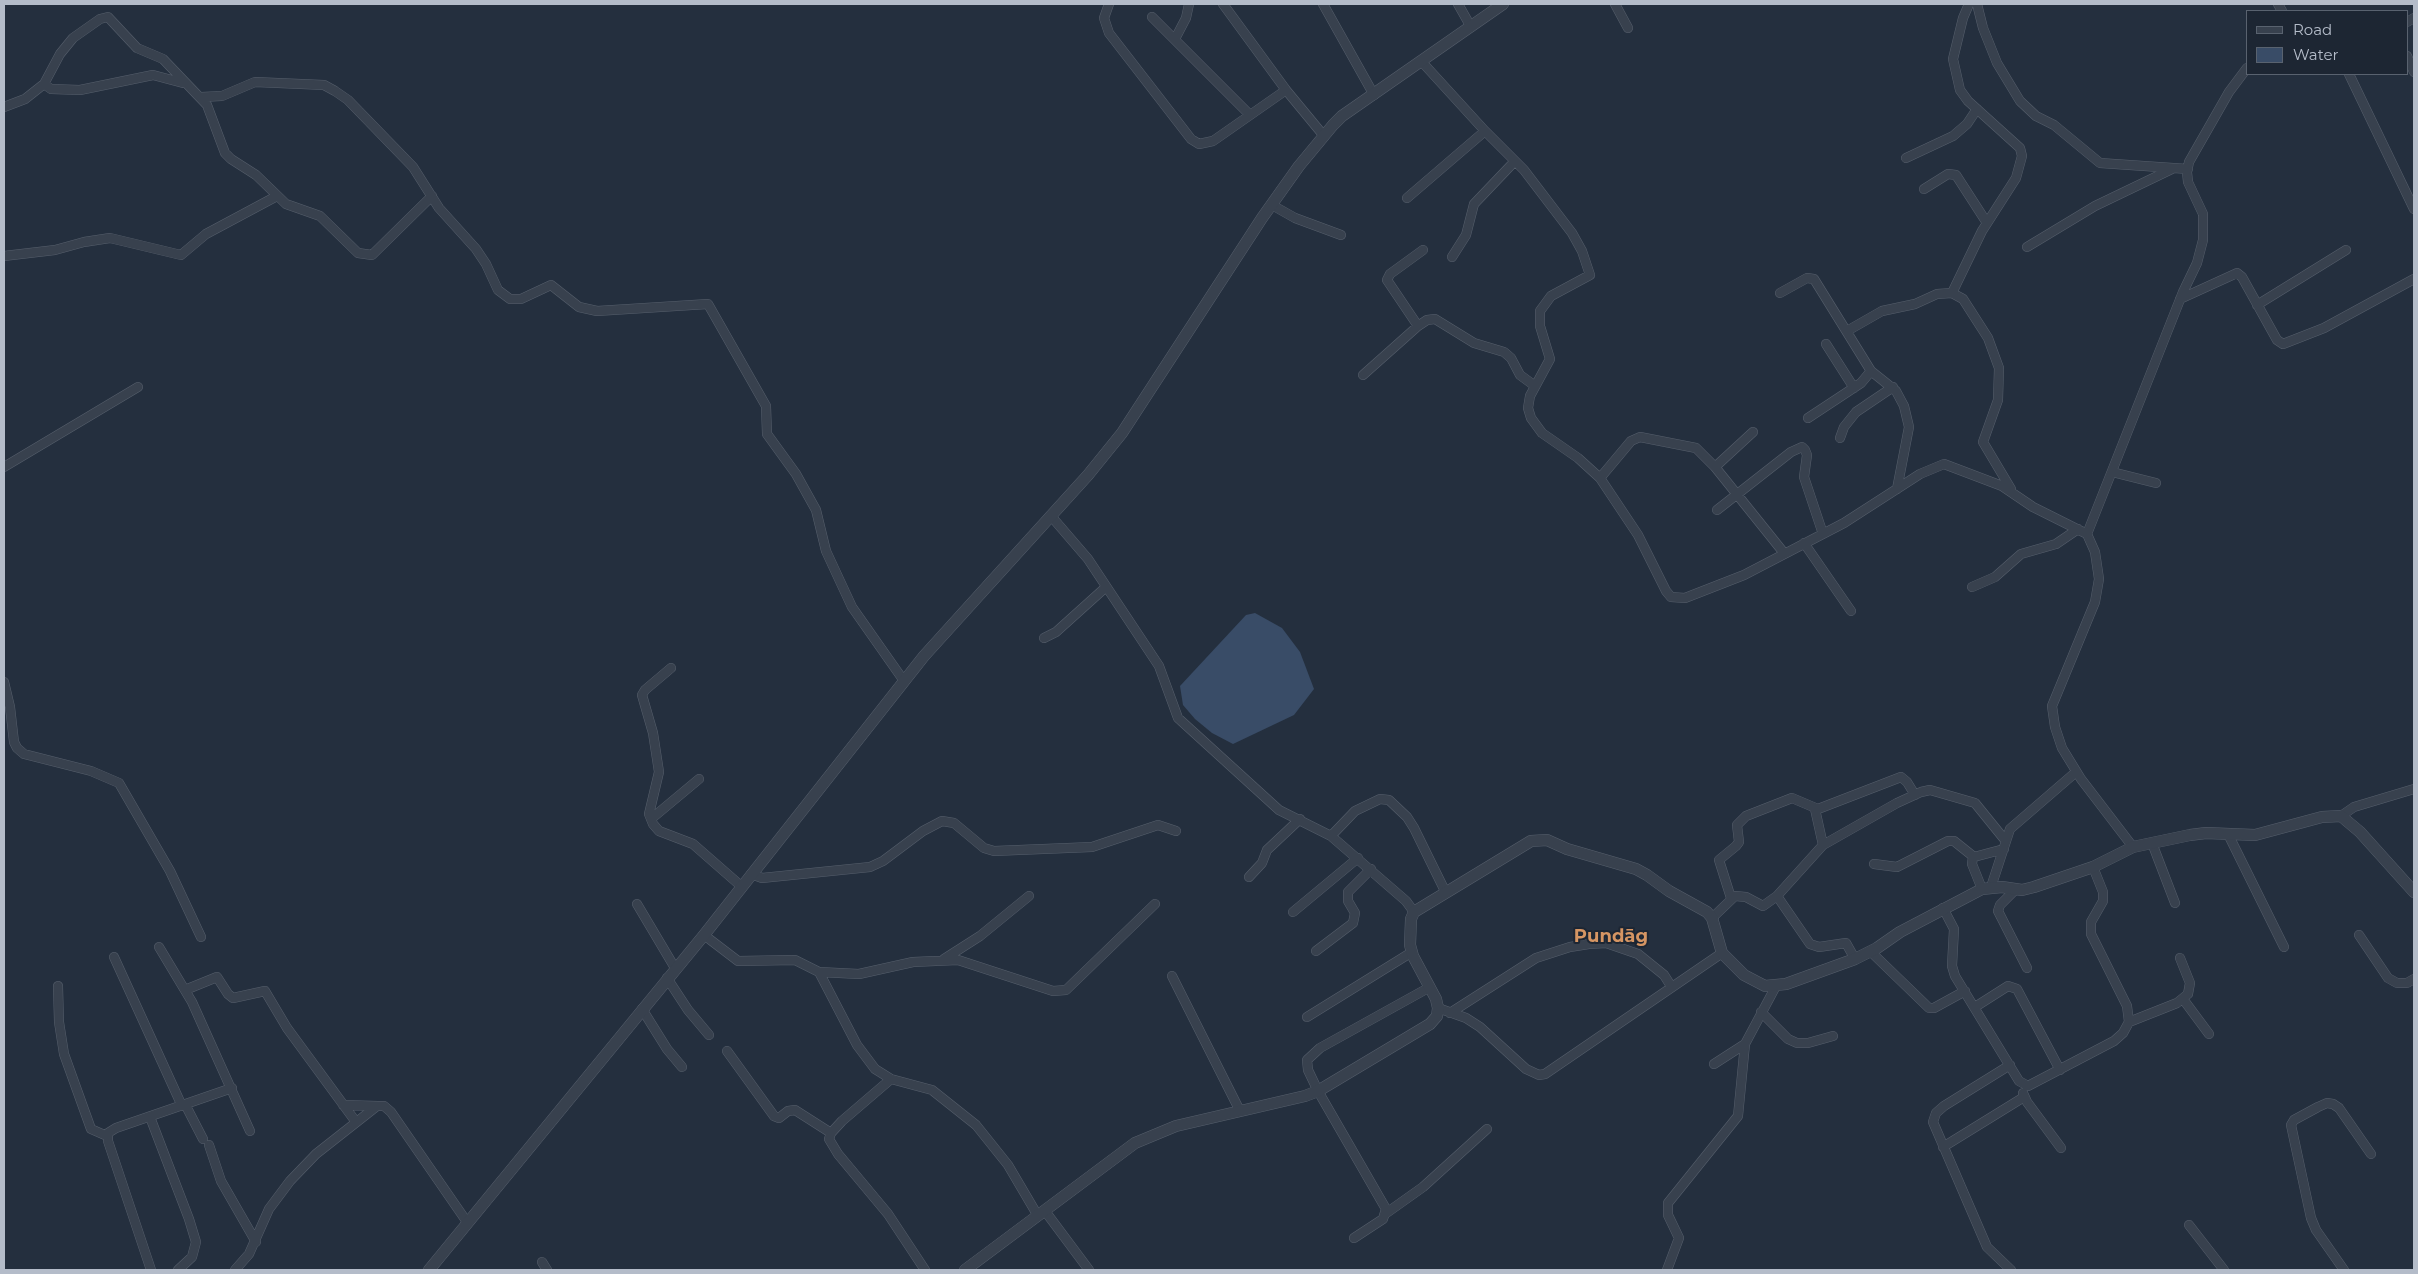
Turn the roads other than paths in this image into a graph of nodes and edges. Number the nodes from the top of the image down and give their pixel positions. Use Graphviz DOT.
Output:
graph roads {
  1 [pos="1109,4"];
  2 [pos="1189,4"];
  3 [pos="1223,4"];
  4 [pos="1323,4"];
  5 [pos="1458,4"];
  6 [pos="1503,4"];
  7 [pos="1616,4"];
  8 [pos="1969,4"];
  9 [pos="1977,4"];
  10 [pos="1152,17"];
  11 [pos="1471,27"];
  12 [pos="1628,28"];
  13 [pos="1175,39"];
  14 [pos="2408,58"];
  15 [pos="1422,62"];
  16 [pos="2246,69"];
  17 [pos="2414,72"];
  18 [pos="2349,75"];
  19 [pos="44,84"];
  20 [pos="186,84"];
  21 [pos="1286,90"];
  22 [pos="1374,94"];
  23 [pos="201,97"];
  24 [pos="4,107"];
  25 [pos="1977,109"];
  26 [pos="1250,115"];
  27 [pos="1485,132"];
  28 [pos="1324,136"];
  29 [pos="1206,144"];
  30 [pos="1194,151"];
  31 [pos="1906,158"];
  32 [pos="1515,161"];
  33 [pos="2174,168"];
  34 [pos="2188,169"];
  35 [pos="1924,189"];
  36 [pos="277,196"];
  37 [pos="432,196"];
  38 [pos="1407,198"];
  39 [pos="1272,205"];
  40 [pos="2414,209"];
  41 [pos="1987,222"];
  42 [pos="1341,236"];
  43 [pos="2027,247"];
  44 [pos="1423,250"];
  45 [pos="2346,250"];
  46 [pos="4,256"];
  47 [pos="1452,258"];
  48 [pos="2414,279"];
  49 [pos="1780,293"];
  50 [pos="1952,293"];
  51 [pos="2180,299"];
  52 [pos="2257,305"];
  53 [pos="1418,326"];
  54 [pos="1847,330"];
  55 [pos="1826,344"];
  56 [pos="1872,371"];
  57 [pos="1363,375"];
  58 [pos="1535,386"];
  59 [pos="138,387"];
  60 [pos="1893,387"];
  61 [pos="1854,388"];
  62 [pos="1808,418"];
  63 [pos="1754,432"];
  64 [pos="1840,438"];
  65 [pos="4,467"];
  66 [pos="1715,467"];
  67 [pos="2112,472"];
  68 [pos="1600,478"];
  69 [pos="2156,483"];
  70 [pos="1897,489"];
  71 [pos="2014,494"];
  72 [pos="1738,495"];
  73 [pos="1718,510"];
  74 [pos="1051,516"];
  75 [pos="2078,529"];
  76 [pos="1823,534"];
  77 [pos="2087,534"];
  78 [pos="1804,543"];
  79 [pos="1784,553"];
  80 [pos="1972,586"];
  81 [pos="1106,587"];
  82 [pos="1852,611"];
  83 [pos="1044,638"];
  84 [pos="671,668"];
  85 [pos="904,681"];
  86 [pos="4,682"];
  87 [pos="2076,772"];
  88 [pos="699,780"];
  89 [pos="2414,789"];
  90 [pos="1915,795"];
  91 [pos="1815,810"];
  92 [pos="2341,816"];
  93 [pos="651,820"];
  94 [pos="1300,820"];
  95 [pos="1176,831"];
  96 [pos="2228,834"];
  97 [pos="1331,836"];
  98 [pos="2152,843"];
  99 [pos="2005,844"];
  100 [pos="1823,845"];
  101 [pos="2133,847"];
  102 [pos="1972,856"];
  103 [pos="1358,858"];
  104 [pos="1874,864"];
  105 [pos="2093,867"];
  106 [pos="1371,869"];
  107 [pos="750,874"];
  108 [pos="1249,877"];
  109 [pos="741,886"];
  110 [pos="1987,888"];
  111 [pos="2016,890"];
  112 [pos="2414,892"];
  113 [pos="1446,893"];
  114 [pos="1029,896"];
  115 [pos="1777,896"];
  116 [pos="1731,898"];
  117 [pos="2175,903"];
  118 [pos="637,904"];
  119 [pos="1155,904"];
  120 [pos="1943,908"];
  121 [pos="1293,912"];
  122 [pos="1414,912"];
  123 [pos="1712,918"];
  124 [pos="704,935"];
  125 [pos="2359,935"];
  126 [pos="201,937"];
  127 [pos="2284,946"];
  128 [pos="159,947"];
  129 [pos="1316,951"];
  130 [pos="1870,951"];
  131 [pos="1412,952"];
  132 [pos="1722,953"];
  133 [pos="114,956"];
  134 [pos="2180,958"];
  135 [pos="944,959"];
  136 [pos="1855,959"];
  137 [pos="675,968"];
  138 [pos="2028,968"];
  139 [pos="819,972"];
  140 [pos="1172,976"];
  141 [pos="667,978"];
  142 [pos="2414,979"];
  143 [pos="58,986"];
  144 [pos="1672,986"];
  145 [pos="1776,986"];
  146 [pos="1430,987"];
  147 [pos="185,990"];
  148 [pos="1965,991"];
  149 [pos="2183,999"];
  150 [pos="1438,1008"];
  151 [pos="1975,1008"];
  152 [pos="642,1009"];
  153 [pos="1450,1012"];
  154 [pos="1761,1012"];
  155 [pos="1307,1017"];
  156 [pos="2129,1022"];
  157 [pos="2209,1034"];
  158 [pos="709,1035"];
  159 [pos="1833,1036"];
  160 [pos="1745,1044"];
  161 [pos="727,1051"];
  162 [pos="1714,1064"];
  163 [pos="2010,1065"];
  164 [pos="682,1067"];
  165 [pos="2060,1070"];
  166 [pos="891,1079"];
  167 [pos="2023,1085"];
  168 [pos="232,1088"];
  169 [pos="1318,1091"];
  170 [pos="2024,1097"];
  171 [pos="185,1105"];
  172 [pos="343,1105"];
  173 [pos="380,1106"];
  174 [pos="1240,1112"];
  175 [pos="150,1117"];
  176 [pos="356,1122"];
  177 [pos="1487,1129"];
  178 [pos="250,1131"];
  179 [pos="831,1133"];
  180 [pos="106,1136"];
  181 [pos="1943,1147"];
  182 [pos="2061,1148"];
  183 [pos="2371,1154"];
  184 [pos="1042,1214"];
  185 [pos="1386,1214"];
  186 [pos="467,1222"];
  187 [pos="2189,1225"];
  188 [pos="1354,1238"];
  189 [pos="256,1242"];
  190 [pos="542,1262"];
  191 [pos="151,1270"];
  192 [pos="178,1270"];
  193 [pos="235,1270"];
  194 [pos="429,1270"];
  195 [pos="547,1270"];
  196 [pos="925,1270"];
  197 [pos="965,1270"];
  198 [pos="1089,1270"];
  199 [pos="1667,1270"];
  200 [pos="2011,1270"];
  201 [pos="2224,1270"];
  202 [pos="2331,1270"];
  203 [pos="2340,1270"];
  204 [pos="2344,1270"];
  1 -- 29 [label="street"];
  2 -- 13 [label="street"];
  3 -- 21 [label="street"];
  4 -- 22 [label="street"];
  5 -- 11 [label="street"];
  6 -- 11 [label="street"];
  7 -- 12 [label="street"];
  8 -- 25 [label="street"];
  9 -- 33 [label="street"];
  10 -- 13 [label="street"];
  11 -- 15 [label="street"];
  13 -- 26 [label="street"];
  14 -- 17 [label="street"];
  15 -- 22 [label="street"];
  15 -- 27 [label="street"];
  16 -- 34 [label="street"];
  18 -- 40 [label="street"];
  19 -- 20 [label="street"];
  19 -- 20 [label="street"];
  19 -- 24 [label="street"];
  20 -- 23 [label="street"];
  21 -- 26 [label="street"];
  21 -- 28 [label="street"];
  22 -- 28 [label="street"];
  23 -- 36 [label="street"];
  23 -- 37 [label="street"];
  25 -- 31 [label="street"];
  25 -- 41 [label="street"];
  26 -- 29 [label="street"];
  27 -- 32 [label="street"];
  27 -- 38 [label="street"];
  28 -- 39 [label="street"];
  29 -- 30 [label="street"];
  32 -- 47 [label="street"];
  32 -- 58 [label="street"];
  33 -- 34 [label="street"];
  33 -- 43 [label="street"];
  34 -- 51 [label="street"];
  35 -- 41 [label="street"];
  36 -- 37 [label="street"];
  36 -- 46 [label="street"];
  37 -- 85 [label="street"];
  39 -- 42 [label="street"];
  39 -- 74 [label="street"];
  41 -- 50 [label="street"];
  44 -- 53 [label="street"];
  45 -- 52 [label="street"];
  48 -- 52 [label="street"];
  49 -- 54 [label="street"];
  50 -- 54 [label="street"];
  50 -- 71 [label="street"];
  51 -- 52 [label="street"];
  51 -- 67 [label="street"];
  53 -- 57 [label="street"];
  53 -- 58 [label="street"];
  54 -- 56 [label="street"];
  55 -- 61 [label="street"];
  56 -- 60 [label="street"];
  56 -- 61 [label="street"];
  58 -- 68 [label="street"];
  59 -- 65 [label="street"];
  60 -- 64 [label="street"];
  60 -- 70 [label="street"];
  61 -- 62 [label="street"];
  63 -- 66 [label="street"];
  66 -- 68 [label="street"];
  66 -- 72 [label="street"];
  67 -- 69 [label="street"];
  67 -- 77 [label="street"];
  68 -- 79 [label="street"];
  70 -- 71 [label="street"];
  70 -- 76 [label="street"];
  71 -- 75 [label="street"];
  72 -- 73 [label="street"];
  72 -- 76 [label="street"];
  72 -- 79 [label="street"];
  74 -- 81 [label="street"];
  74 -- 85 [label="street"];
  75 -- 77 [label="street"];
  75 -- 80 [label="street"];
  76 -- 78 [label="street"];
  77 -- 87 [label="street"];
  78 -- 79 [label="street"];
  78 -- 82 [label="street"];
  81 -- 83 [label="street"];
  81 -- 94 [label="street"];
  84 -- 93 [label="street"];
  85 -- 107 [label="street"];
  86 -- 126 [label="street"];
  87 -- 99 [label="street"];
  87 -- 101 [label="street"];
  88 -- 93 [label="street"];
  89 -- 92 [label="street"];
  90 -- 91 [label="street"];
  90 -- 99 [label="street"];
  90 -- 100 [label="street"];
  91 -- 100 [label="street"];
  91 -- 116 [label="street"];
  92 -- 96 [label="street"];
  92 -- 112 [label="street"];
  93 -- 109 [label="street"];
  94 -- 97 [label="street"];
  94 -- 108 [label="street"];
  95 -- 107 [label="street"];
  96 -- 98 [label="street"];
  96 -- 127 [label="street"];
  97 -- 103 [label="street"];
  97 -- 113 [label="street"];
  98 -- 101 [label="street"];
  98 -- 117 [label="street"];
  99 -- 102 [label="street"];
  99 -- 110 [label="street"];
  100 -- 115 [label="street"];
  101 -- 105 [label="street"];
  102 -- 104 [label="street"];
  102 -- 110 [label="street"];
  103 -- 106 [label="street"];
  103 -- 121 [label="street"];
  105 -- 111 [label="street"];
  105 -- 156 [label="street"];
  106 -- 122 [label="street"];
  106 -- 129 [label="street"];
  107 -- 109 [label="street"];
  109 -- 124 [label="street"];
  110 -- 111 [label="street"];
  110 -- 120 [label="street"];
  111 -- 138 [label="street"];
  113 -- 122 [label="street"];
  113 -- 123 [label="street"];
  114 -- 135 [label="street"];
  115 -- 116 [label="street"];
  115 -- 136 [label="street"];
  116 -- 123 [label="street"];
  118 -- 137 [label="street"];
  119 -- 135 [label="street"];
  120 -- 130 [label="street"];
  120 -- 148 [label="street"];
  122 -- 131 [label="street"];
  123 -- 132 [label="street"];
  124 -- 137 [label="street"];
  124 -- 139 [label="street"];
  125 -- 142 [label="street"];
  128 -- 147 [label="street"];
  130 -- 136 [label="street"];
  130 -- 148 [label="street"];
  131 -- 146 [label="street"];
  131 -- 155 [label="street"];
  132 -- 144 [label="street"];
  132 -- 145 [label="street"];
  133 -- 171 [label="street"];
  134 -- 149 [label="street"];
  135 -- 139 [label="street"];
  136 -- 145 [label="street"];
  137 -- 141 [label="street"];
  139 -- 166 [label="street"];
  140 -- 174 [label="street"];
  141 -- 152 [label="street"];
  141 -- 158 [label="street"];
  143 -- 180 [label="street"];
  144 -- 153 [label="street"];
  144 -- 153 [label="street"];
  145 -- 154 [label="street"];
  146 -- 150 [label="street"];
  146 -- 169 [label="street"];
  147 -- 168 [label="street"];
  147 -- 172 [label="street"];
  148 -- 151 [label="street"];
  149 -- 156 [label="street"];
  149 -- 157 [label="street"];
  150 -- 153 [label="street"];
  150 -- 169 [label="street"];
  151 -- 163 [label="street"];
  151 -- 165 [label="street"];
  152 -- 164 [label="street"];
  152 -- 186 [label="street"];
  154 -- 159 [label="street"];
  154 -- 160 [label="street"];
  156 -- 165 [label="street"];
  160 -- 162 [label="street"];
  160 -- 199 [label="street"];
  161 -- 179 [label="street"];
  163 -- 167 [label="street"];
  163 -- 181 [label="street"];
  165 -- 167 [label="street"];
  166 -- 179 [label="street"];
  166 -- 184 [label="street"];
  167 -- 170 [label="street"];
  168 -- 171 [label="street"];
  168 -- 178 [label="street"];
  169 -- 174 [label="street"];
  169 -- 185 [label="street"];
  170 -- 181 [label="street"];
  170 -- 182 [label="street"];
  171 -- 175 [label="street"];
  171 -- 189 [label="street"];
  172 -- 173 [label="street"];
  172 -- 176 [label="street"];
  173 -- 176 [label="street"];
  173 -- 186 [label="street"];
  174 -- 184 [label="street"];
  175 -- 180 [label="street"];
  175 -- 192 [label="street"];
  176 -- 189 [label="street"];
  177 -- 185 [label="street"];
  179 -- 196 [label="street"];
  180 -- 191 [label="street"];
  181 -- 200 [label="street"];
  183 -- 204 [label="street"];
  184 -- 197 [label="street"];
  184 -- 198 [label="street"];
  185 -- 188 [label="street"];
  186 -- 194 [label="street"];
  187 -- 201 [label="street"];
  189 -- 193 [label="street"];
  190 -- 195 [label="street"];
  202 -- 203 [label="street"];
}
